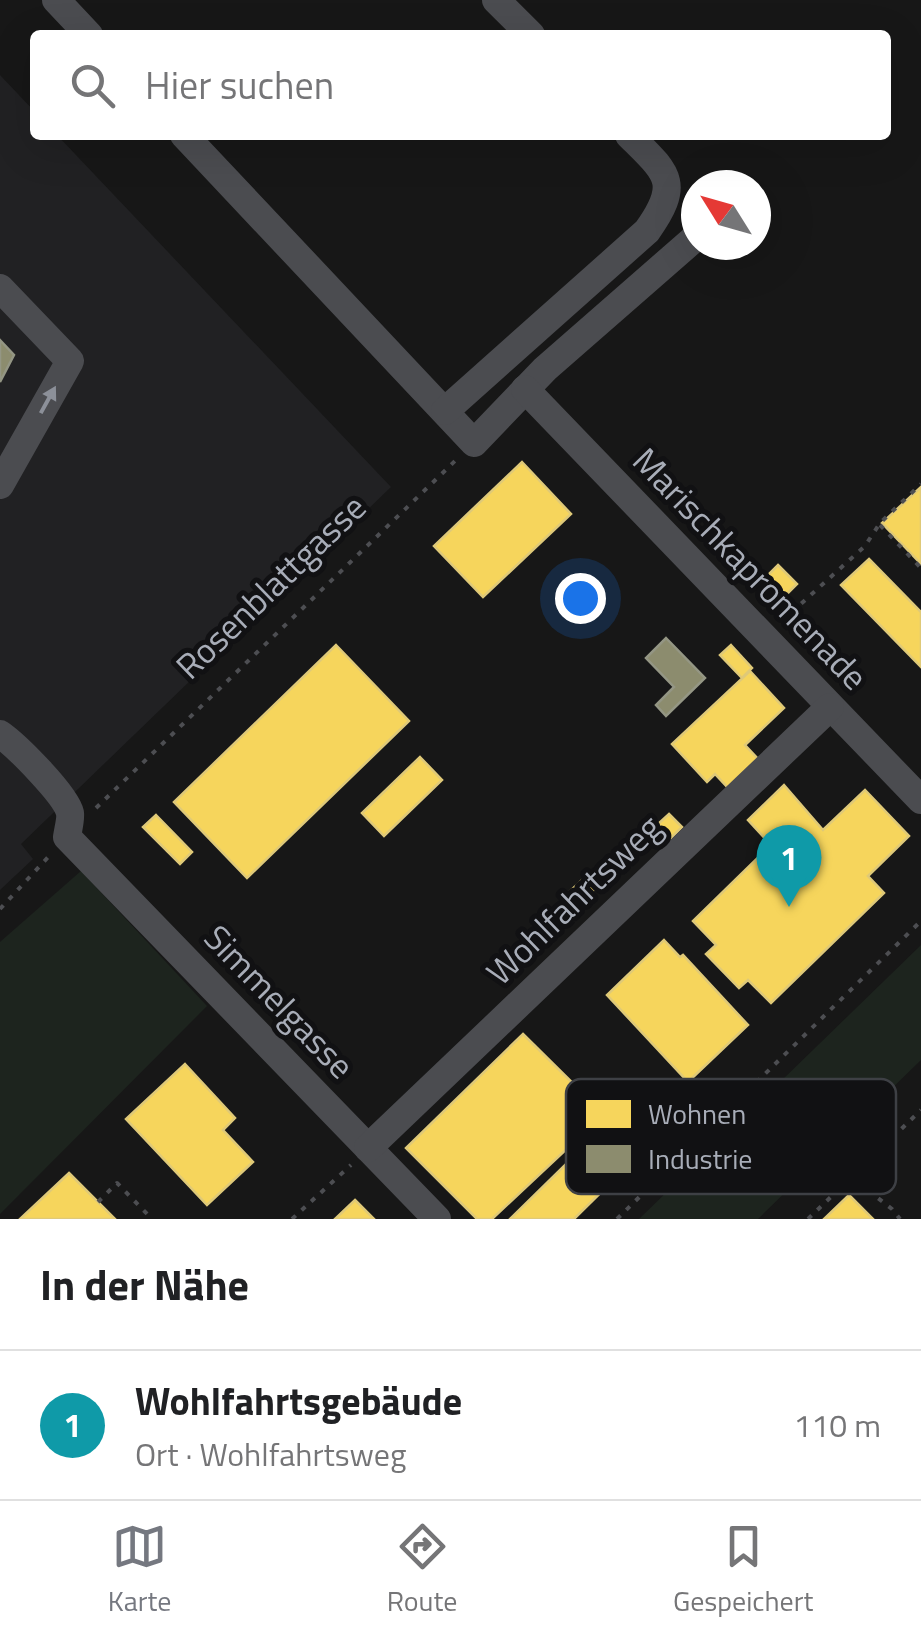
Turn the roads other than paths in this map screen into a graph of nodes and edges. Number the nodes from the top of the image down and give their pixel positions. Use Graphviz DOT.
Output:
graph roads {
  1 [pos="56,0"];
  2 [pos="496,0"];
  3 [pos="84,30"];
  4 [pos="526,30"];
  5 [pos="189,140"];
  6 [pos="635,140"];
  7 [pos="681,250"];
  8 [pos="0,288"];
  9 [pos="526,389"];
  10 [pos="446,411"];
  11 [pos="0,485"];
  12 [pos="830,707"];
  13 [pos="0,734"];
  14 [pos="921,800"];
  15 [pos="368,1148"];
  16 [pos="437,1219"];
  1 -- 3 [label="street"];
  2 -- 4 [label="street"];
  5 -- 10 [label="street"];
  6 -- 10 [label="street"];
  7 -- 9 [label="street"];
  11 -- 8 [label="street, one-way"];
  9 -- 10 [label="street"];
  9 -- 12 [label="street, Marischkapromenade"];
  12 -- 14 [label="street, Marischkapromenade"];
  12 -- 15 [label="street, Wohlfahrtsweg"];
  13 -- 15 [label="street, Simmelgasse"];
  15 -- 16 [label="street, Simmelgasse"];
}
